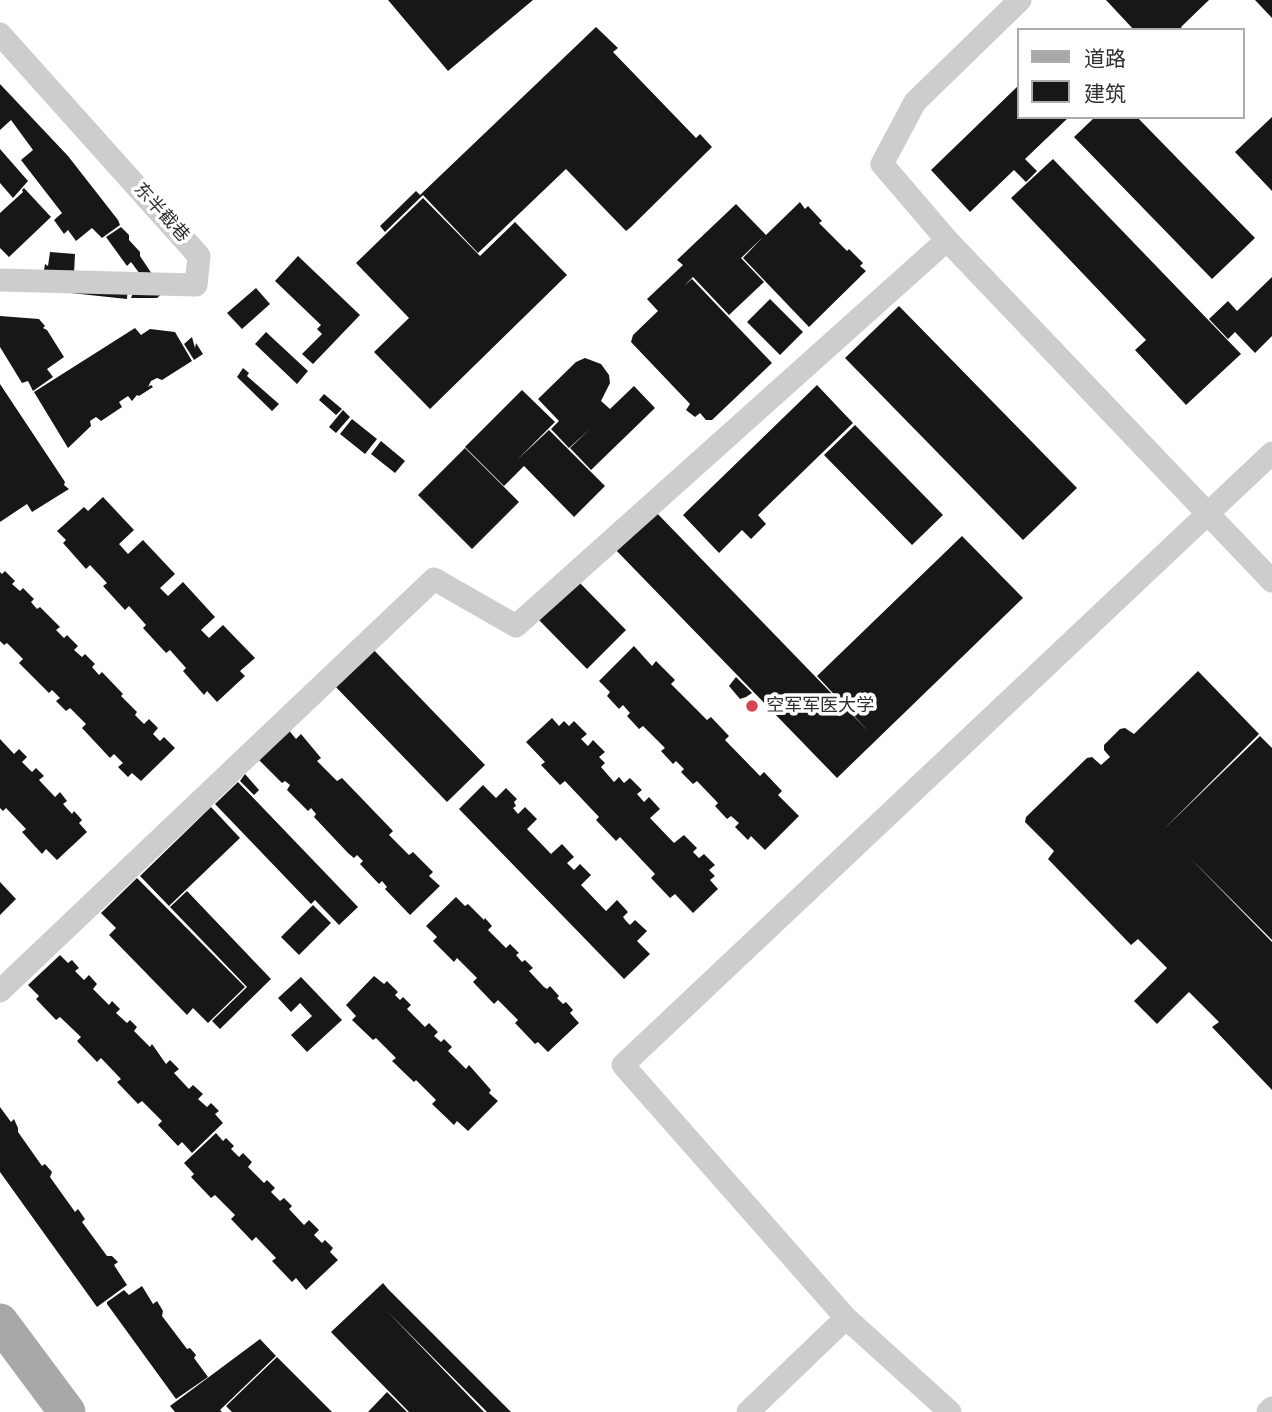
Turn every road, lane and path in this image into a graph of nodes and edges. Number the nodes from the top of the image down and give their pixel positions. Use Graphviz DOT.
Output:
graph roads {
  1 [pos="1020,0"];
  2 [pos="0,34"];
  3 [pos="947,240"];
  4 [pos="0,280"];
  5 [pos="1272,453"];
  6 [pos="1207,516"];
  7 [pos="1272,582"];
  8 [pos="0,991"];
  9 [pos="846,1318"];
  10 [pos="0,1322"];
  11 [pos="1272,1408"];
  12 [pos="68,1412"];
  13 [pos="748,1412"];
  14 [pos="950,1412"];
  15 [pos="1268,1412"];
  1 -- 3 [label="street"];
  2 -- 4 [label="street, 东半截巷"];
  3 -- 6 [label="street"];
  3 -- 8 [label="street"];
  5 -- 6 [label="street"];
  6 -- 7 [label="street"];
  6 -- 9 [label="street"];
  9 -- 13 [label="street"];
  9 -- 14 [label="street"];
  10 -- 12 [label="main road"];
  11 -- 15 [label="street"];
}
